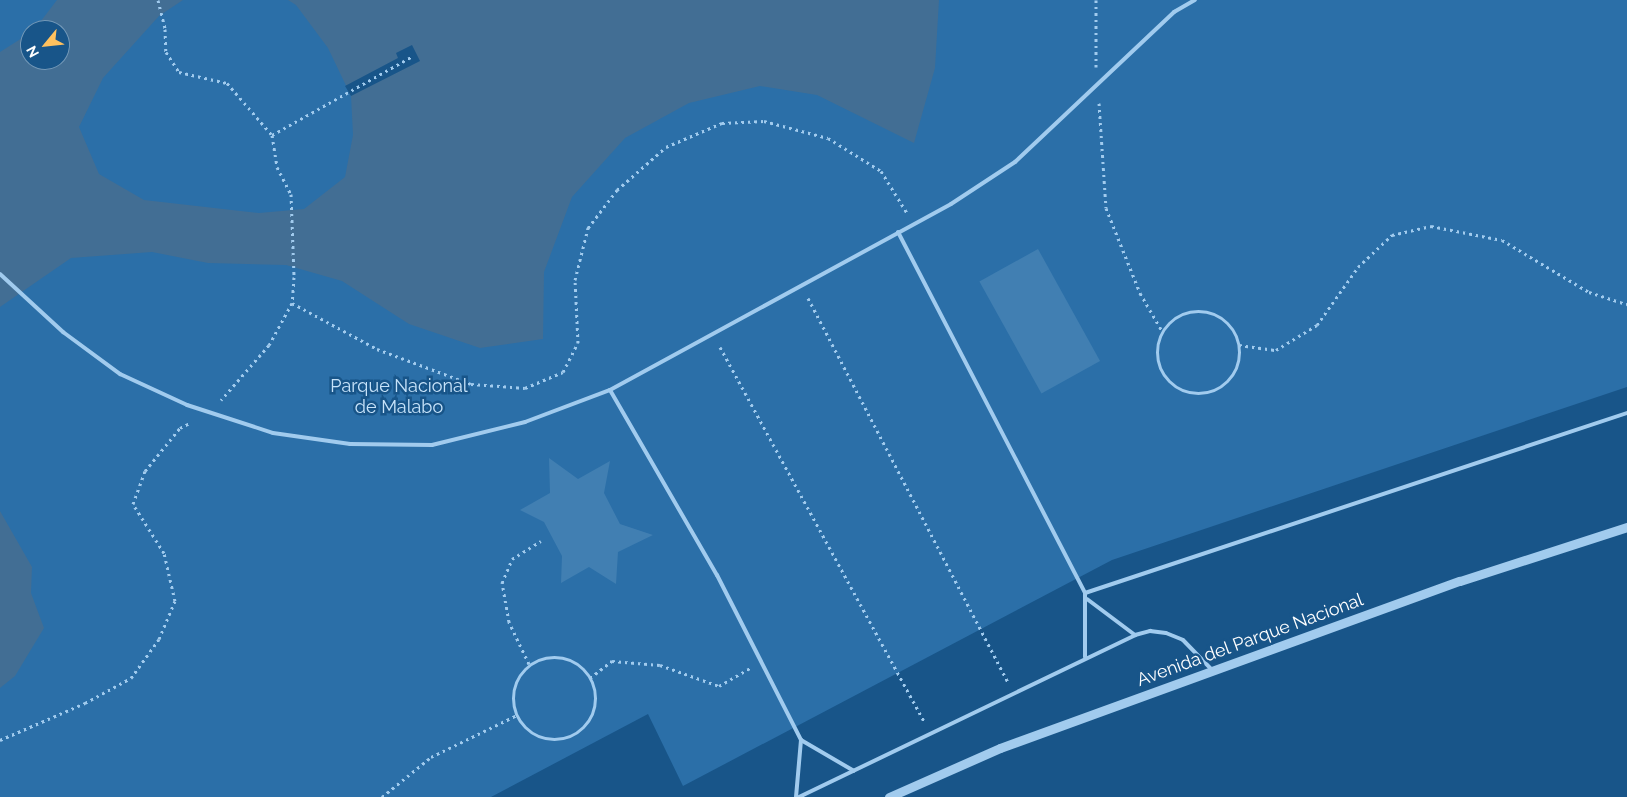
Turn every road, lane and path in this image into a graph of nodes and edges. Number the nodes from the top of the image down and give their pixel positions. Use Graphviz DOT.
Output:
graph roads {
  1 [pos="158,0"];
  2 [pos="1096,0"];
  3 [pos="1195,0"];
  4 [pos="413,56"];
  5 [pos="1098,84"];
  6 [pos="272,134"];
  7 [pos="914,224"];
  8 [pos="898,232"];
  9 [pos="0,274"];
  10 [pos="802,285"];
  11 [pos="292,303"];
  12 [pos="1627,304"];
  13 [pos="1162,331"];
  14 [pos="712,334"];
  15 [pos="1239,345"];
  16 [pos="610,390"];
  17 [pos="210,412"];
  18 [pos="1627,413"];
  19 [pos="1627,527"];
  20 [pos="541,541"];
  21 [pos="1085,592"];
  22 [pos="1088,598"];
  23 [pos="1135,634"];
  24 [pos="1086,657"];
  25 [pos="761,662"];
  26 [pos="529,664"];
  27 [pos="1213,671"];
  28 [pos="590,678"];
  29 [pos="1013,692"];
  30 [pos="517,715"];
  31 [pos="931,733"];
  32 [pos="0,740"];
  33 [pos="801,740"];
  34 [pos="854,771"];
  35 [pos="382,797"];
  36 [pos="798,797"];
  37 [pos="889,797"];
  1 -- 6 [label="path"];
  2 -- 5 [label="path"];
  3 -- 5 [label="lane"];
  4 -- 6 [label="path"];
  5 -- 7 [label="lane"];
  5 -- 13 [label="path"];
  6 -- 11 [label="path"];
  7 -- 8 [label="lane"];
  7 -- 11 [label="path"];
  8 -- 10 [label="lane"];
  8 -- 21 [label="lane"];
  9 -- 17 [label="lane"];
  10 -- 14 [label="lane"];
  10 -- 29 [label="path"];
  11 -- 17 [label="path"];
  12 -- 15 [label="path"];
  13 -- 15 [label="path"];
  13 -- 15 [label="path"];
  14 -- 16 [label="lane"];
  14 -- 31 [label="path"];
  16 -- 17 [label="lane"];
  16 -- 25 [label="lane"];
  17 -- 32 [label="path"];
  18 -- 21 [label="lane"];
  19 -- 27 [label="street, Avenida del Parque Nacional"];
  20 -- 26 [label="path"];
  21 -- 22 [label="lane"];
  22 -- 23 [label="lane"];
  22 -- 24 [label="lane"];
  23 -- 24 [label="lane"];
  23 -- 27 [label="lane"];
  24 -- 29 [label="lane"];
  25 -- 28 [label="path"];
  25 -- 33 [label="lane"];
  26 -- 28 [label="path"];
  26 -- 30 [label="path"];
  27 -- 37 [label="street, Avenida del Parque Nacional"];
  28 -- 30 [label="path"];
  29 -- 31 [label="lane"];
  30 -- 35 [label="path"];
  31 -- 34 [label="lane"];
  33 -- 34 [label="lane"];
  33 -- 36 [label="lane"];
  34 -- 36 [label="lane"];
}
